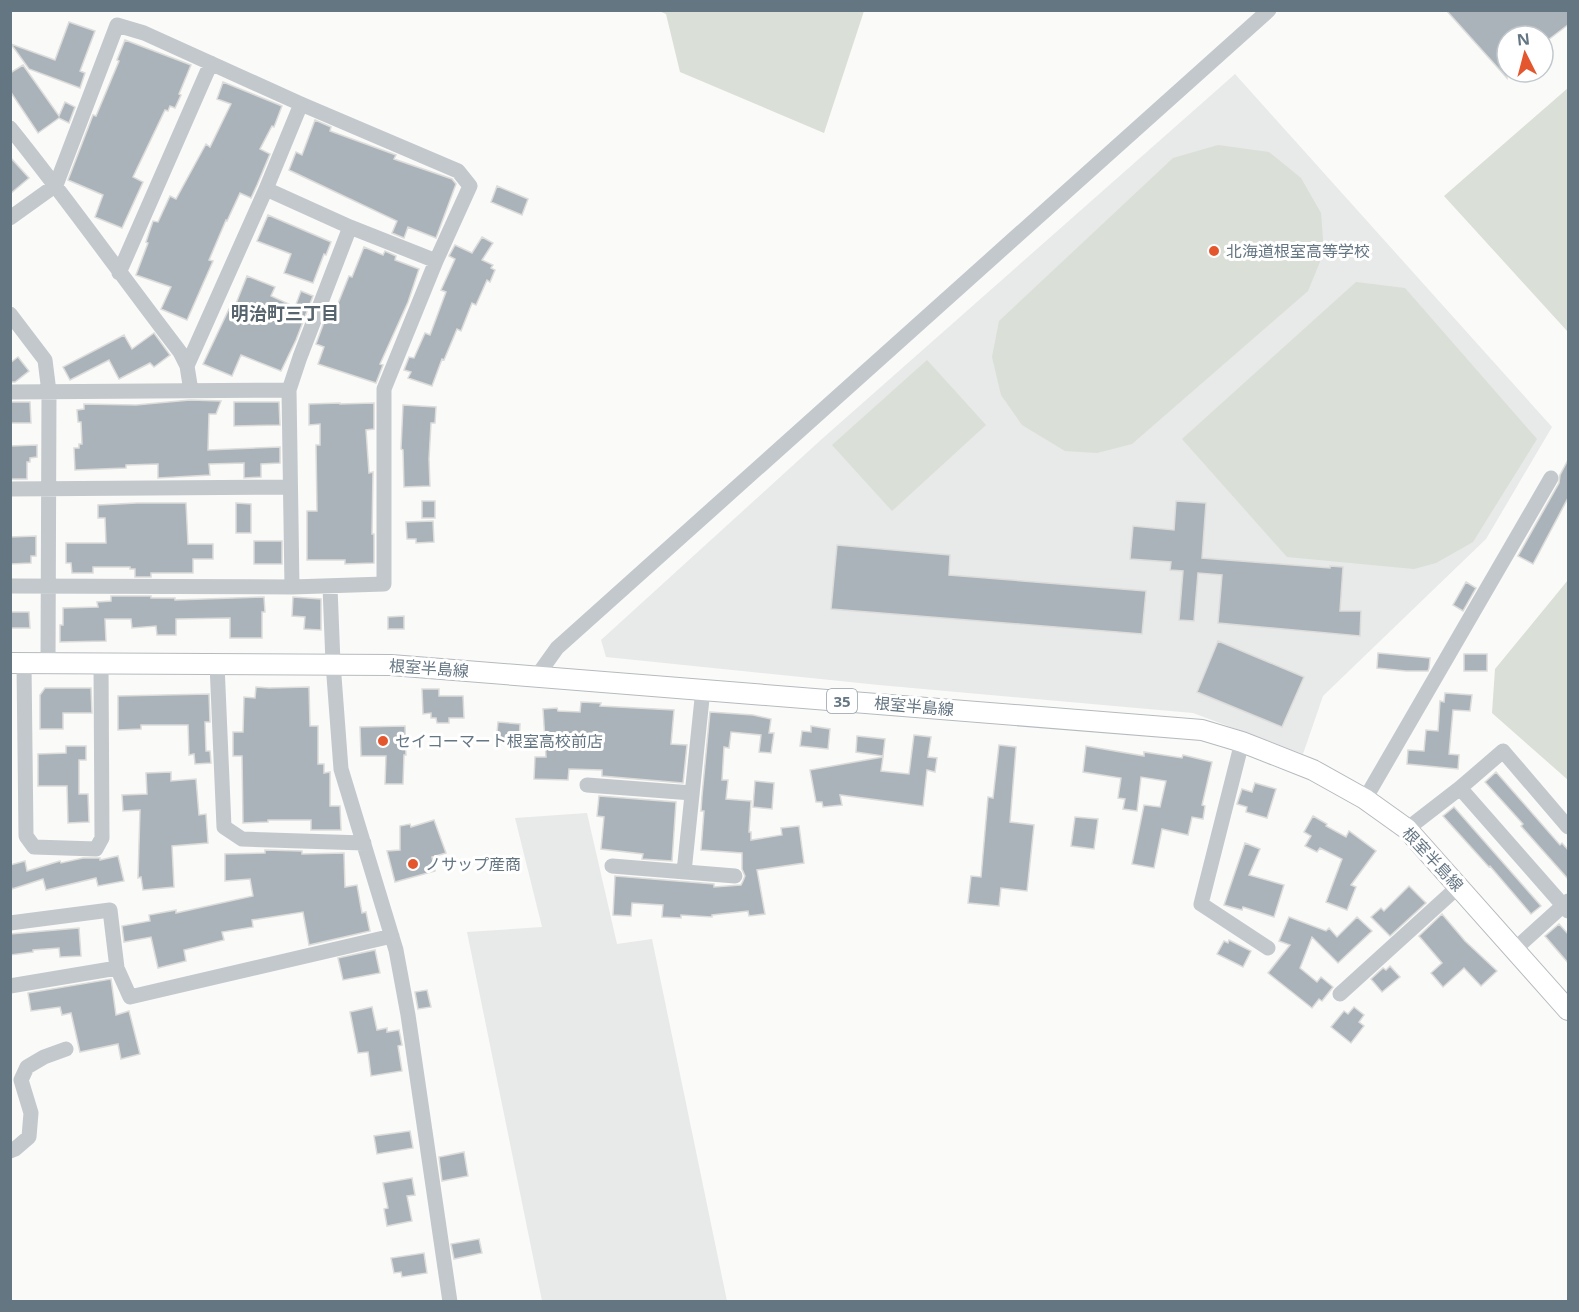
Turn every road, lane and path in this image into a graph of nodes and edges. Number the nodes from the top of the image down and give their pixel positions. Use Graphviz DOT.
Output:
graph roads {
  1 [pos="1269,10"];
  2 [pos="211,63"];
  3 [pos="301,104"];
  4 [pos="10,128"];
  5 [pos="56,185"];
  6 [pos="266,189"];
  7 [pos="10,218"];
  8 [pos="350,227"];
  9 [pos="436,261"];
  10 [pos="119,273"];
  11 [pos="10,314"];
  12 [pos="187,366"];
  13 [pos="289,390"];
  14 [pos="191,391"];
  15 [pos="10,392"];
  16 [pos="49,392"];
  17 [pos="1551,478"];
  18 [pos="290,488"];
  19 [pos="10,489"];
  20 [pos="48,489"];
  21 [pos="10,586"];
  22 [pos="48,586"];
  23 [pos="330,586"];
  24 [pos="292,587"];
  25 [pos="333,663"];
  26 [pos="17,664"];
  27 [pos="48,664"];
  28 [pos="101,664"];
  29 [pos="217,664"];
  30 [pos="537,676"];
  31 [pos="703,689"];
  32 [pos="1242,742"];
  33 [pos="587,785"];
  34 [pos="1460,788"];
  35 [pos="692,793"];
  36 [pos="1365,799"];
  37 [pos="1569,827"];
  38 [pos="1407,829"];
  39 [pos="364,843"];
  40 [pos="612,866"];
  41 [pos="684,872"];
  42 [pos="735,876"];
  43 [pos="1459,886"];
  44 [pos="1567,906"];
  45 [pos="10,922"];
  46 [pos="392,936"];
  47 [pos="1268,948"];
  48 [pos="1515,949"];
  49 [pos="117,968"];
  50 [pos="10,986"];
  51 [pos="1340,994"];
  52 [pos="1569,1010"];
  53 [pos="66,1049"];
  54 [pos="10,1151"];
  55 [pos="450,1302"];
  1 -- 30 [label="street"];
  2 -- 3 [label="street"];
  2 -- 5 [label="street"];
  2 -- 10 [label="street"];
  3 -- 6 [label="street"];
  3 -- 9 [label="street"];
  4 -- 5 [label="street"];
  5 -- 7 [label="street"];
  5 -- 10 [label="street"];
  6 -- 8 [label="street"];
  6 -- 12 [label="street"];
  8 -- 9 [label="street"];
  8 -- 13 [label="street"];
  9 -- 23 [label="street"];
  10 -- 12 [label="street"];
  11 -- 16 [label="street"];
  12 -- 14 [label="street"];
  13 -- 14 [label="street"];
  13 -- 18 [label="street"];
  14 -- 16 [label="street"];
  15 -- 16 [label="street"];
  16 -- 20 [label="street"];
  17 -- 36 [label="street"];
  18 -- 20 [label="street"];
  18 -- 24 [label="street"];
  19 -- 20 [label="street"];
  20 -- 22 [label="street"];
  21 -- 22 [label="street"];
  22 -- 24 [label="street"];
  22 -- 27 [label="street"];
  23 -- 24 [label="street"];
  23 -- 25 [label="street"];
  25 -- 29 [label="main road, 根室半島線 / 35"];
  25 -- 30 [label="main road, 根室半島線 / 35"];
  25 -- 39 [label="street"];
  26 -- 27 [label="main road, 根室半島線 / 35"];
  26 -- 28 [label="street"];
  27 -- 28 [label="main road, 根室半島線 / 35"];
  28 -- 29 [label="main road, 根室半島線 / 35"];
  29 -- 39 [label="street"];
  30 -- 31 [label="main road, 根室半島線 / 35"];
  31 -- 32 [label="main road, 根室半島線 / 35"];
  31 -- 35 [label="street"];
  32 -- 36 [label="main road, 根室半島線 / 35"];
  32 -- 47 [label="street"];
  33 -- 35 [label="street"];
  34 -- 37 [label="street"];
  34 -- 38 [label="street"];
  34 -- 44 [label="street"];
  35 -- 41 [label="street"];
  36 -- 38 [label="main road, 根室半島線 / 35"];
  38 -- 43 [label="main road, 根室半島線 / 35"];
  39 -- 46 [label="street"];
  40 -- 41 [label="street"];
  41 -- 42 [label="street"];
  43 -- 48 [label="main road, 根室半島線 / 35"];
  43 -- 51 [label="street"];
  44 -- 48 [label="street"];
  45 -- 49 [label="street"];
  46 -- 49 [label="street"];
  46 -- 55 [label="street"];
  48 -- 52 [label="main road, 根室半島線 / 35"];
  49 -- 50 [label="street"];
  53 -- 54 [label="street"];
}
